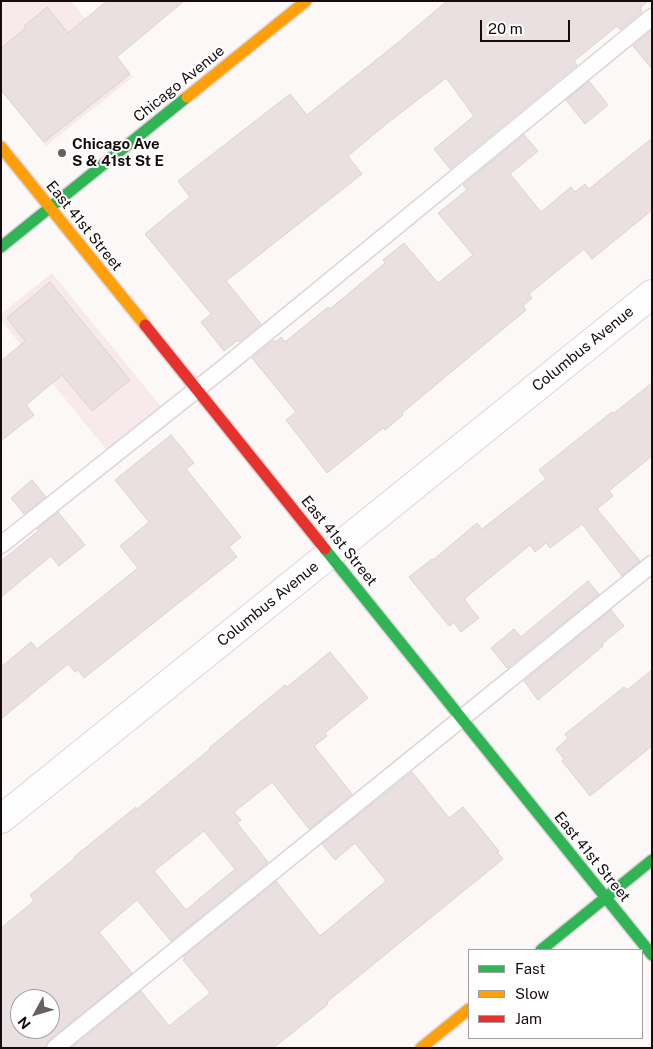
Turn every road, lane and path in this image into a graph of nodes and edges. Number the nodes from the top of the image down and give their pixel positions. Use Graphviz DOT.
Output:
graph roads {
  1 [pos="306,1"];
  2 [pos="652,18"];
  3 [pos="1,147"];
  4 [pos="50,207"];
  5 [pos="1,247"];
  6 [pos="652,294"];
  7 [pos="197,390"];
  8 [pos="1,544"];
  9 [pos="330,554"];
  10 [pos="652,564"];
  11 [pos="460,718"];
  12 [pos="1,819"];
  13 [pos="652,860"];
  14 [pos="606,898"];
  15 [pos="542,949"];
  16 [pos="652,955"];
  17 [pos="468,1009"];
  18 [pos="56,1048"];
  19 [pos="421,1048"];
  1 -- 4 [label="street, Chicago Avenue"];
  2 -- 7 [label="lane"];
  3 -- 4 [label="street, East 41st Street"];
  4 -- 5 [label="street, Chicago Avenue"];
  4 -- 7 [label="street, East 41st Street"];
  6 -- 9 [label="street, Columbus Avenue"];
  7 -- 8 [label="lane"];
  7 -- 9 [label="street, East 41st Street"];
  9 -- 11 [label="street, East 41st Street"];
  9 -- 12 [label="street, Columbus Avenue"];
  10 -- 11 [label="lane"];
  11 -- 14 [label="street, East 41st Street"];
  11 -- 18 [label="lane"];
  13 -- 14 [label="street"];
  14 -- 15 [label="street"];
  14 -- 16 [label="street, East 41st Street"];
  17 -- 19 [label="street"];
}
